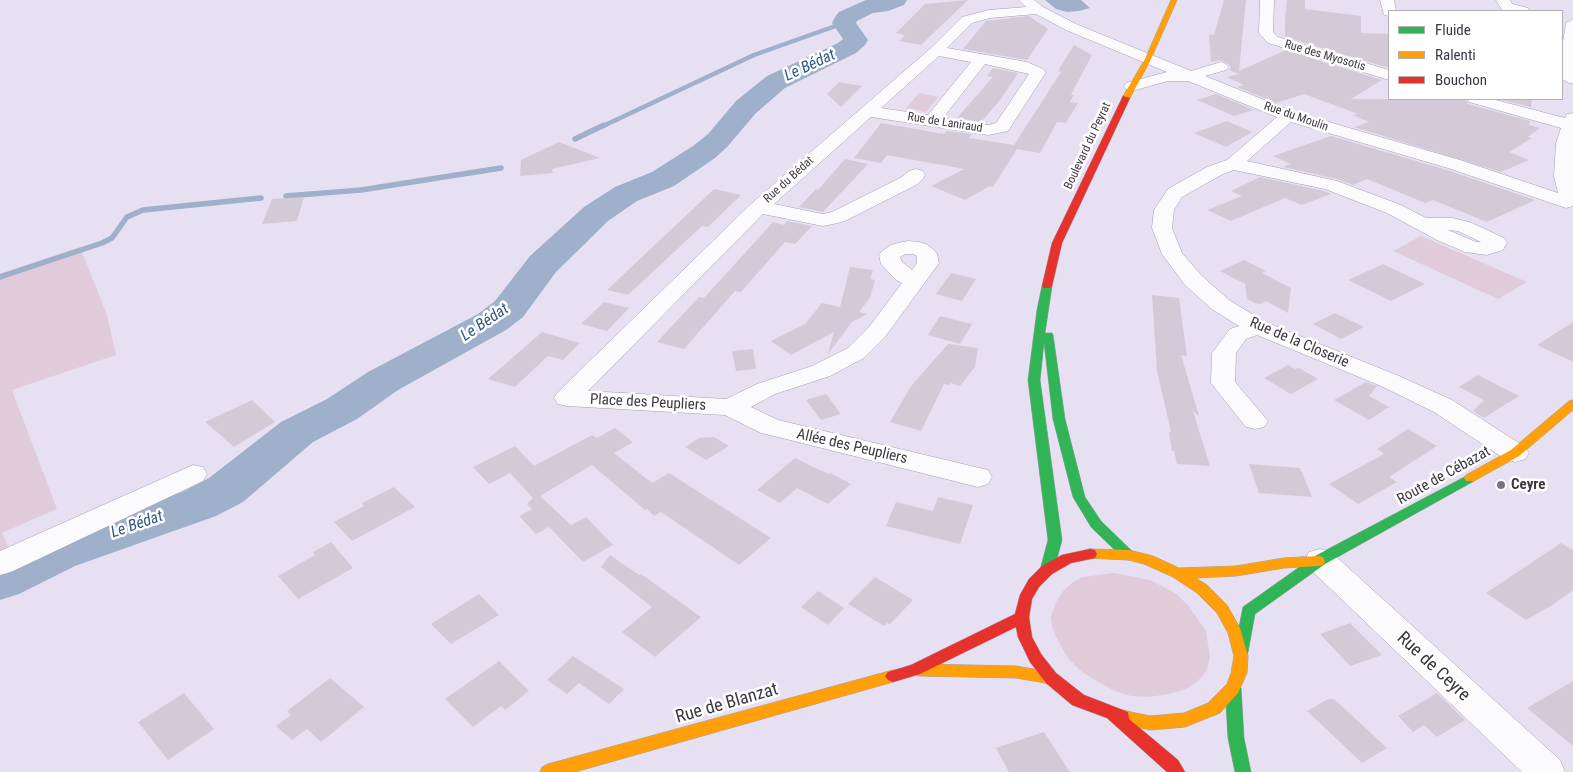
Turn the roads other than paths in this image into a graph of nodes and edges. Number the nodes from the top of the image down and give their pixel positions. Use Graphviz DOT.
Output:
graph roads {
  1 [pos="1174,0"];
  2 [pos="1267,0"];
  3 [pos="1503,0"];
  4 [pos="1032,5"];
  5 [pos="1519,10"];
  6 [pos="1573,23"];
  7 [pos="1158,37"];
  8 [pos="1102,40"];
  9 [pos="936,51"];
  10 [pos="1148,59"];
  11 [pos="980,60"];
  12 [pos="1221,67"];
  13 [pos="1388,75"];
  14 [pos="1188,76"];
  15 [pos="1569,81"];
  16 [pos="1132,86"];
  17 [pos="1479,100"];
  18 [pos="867,111"];
  19 [pos="1288,116"];
  20 [pos="933,120"];
  21 [pos="1572,122"];
  22 [pos="1233,164"];
  23 [pos="916,175"];
  24 [pos="1571,198"];
  25 [pos="759,207"];
  26 [pos="1424,224"];
  27 [pos="915,281"];
  28 [pos="1042,310"];
  29 [pos="1256,327"];
  30 [pos="567,398"];
  31 [pos="1573,404"];
  32 [pos="730,408"];
  33 [pos="1255,420"];
  34 [pos="1515,453"];
  35 [pos="192,474"];
  36 [pos="978,476"];
  37 [pos="1128,556"];
  38 [pos="1320,560"];
  39 [pos="0,564"];
  40 [pos="1047,570"];
  41 [pos="1178,573"];
  42 [pos="1022,617"];
  43 [pos="1240,656"];
  44 [pos="915,670"];
  45 [pos="1051,678"];
  46 [pos="1232,688"];
  47 [pos="1113,715"];
  48 [pos="548,772"];
  49 [pos="1177,772"];
  50 [pos="1243,772"];
  51 [pos="1547,772"];
  1 -- 7 [label="main road, Boulevard du Peyrat"];
  2 -- 13 [label="street, Rue des Myosotis"];
  3 -- 5 [label="street"];
  4 -- 8 [label="street, Rue du Moulin"];
  4 -- 9 [label="street, Rue du Bédat"];
  6 -- 15 [label="street"];
  7 -- 8 [label="street"];
  7 -- 10 [label="main road, Boulevard du Peyrat"];
  8 -- 10 [label="street, Rue du Moulin"];
  9 -- 11 [label="street, Rue de Laniraud"];
  9 -- 18 [label="street, Rue du Bédat"];
  10 -- 14 [label="street, Rue du Moulin"];
  10 -- 16 [label="main road, Boulevard du Peyrat"];
  11 -- 20 [label="street"];
  11 -- 20 [label="street, Rue de Laniraud"];
  12 -- 14 [label="street"];
  14 -- 16 [label="street"];
  14 -- 19 [label="street, Rue du Moulin"];
  16 -- 28 [label="main road, Boulevard du Peyrat"];
  17 -- 21 [label="street"];
  18 -- 20 [label="street, Rue de Laniraud"];
  18 -- 25 [label="street, Rue du Bédat"];
  19 -- 22 [label="street, Rue de la Closerie"];
  19 -- 24 [label="street, Rue du Moulin"];
  21 -- 24 [label="street"];
  22 -- 26 [label="street"];
  22 -- 29 [label="street, Rue de la Closerie"];
  23 -- 25 [label="street"];
  25 -- 30 [label="street, Rue du Bédat"];
  27 -- 32 [label="street"];
  28 -- 37 [label="main road"];
  28 -- 40 [label="main road, Boulevard du Peyrat"];
  29 -- 33 [label="street"];
  29 -- 34 [label="street, Rue de la Closerie"];
  30 -- 32 [label="street, Place des Peupliers"];
  31 -- 34 [label="main road, Route de Cébazat"];
  32 -- 36 [label="street, Allée des Peupliers"];
  34 -- 38 [label="main road, Route de Cébazat"];
  35 -- 39 [label="street"];
  37 -- 40 [label="main road"];
  37 -- 41 [label="main road"];
  38 -- 41 [label="main road, Route de Cébazat"];
  38 -- 43 [label="main road, Route de Cébazat"];
  38 -- 51 [label="street, Rue de Ceyre"];
  40 -- 42 [label="main road"];
  41 -- 43 [label="main road"];
  42 -- 44 [label="main road, Rue de Blanzat"];
  42 -- 45 [label="main road"];
  43 -- 46 [label="main road, Route de Cébazat"];
  44 -- 45 [label="main road, Rue de Blanzat"];
  44 -- 48 [label="main road, Rue de Blanzat"];
  45 -- 47 [label="main road"];
  46 -- 47 [label="main road"];
  46 -- 50 [label="main road"];
  47 -- 49 [label="main road"];
}
